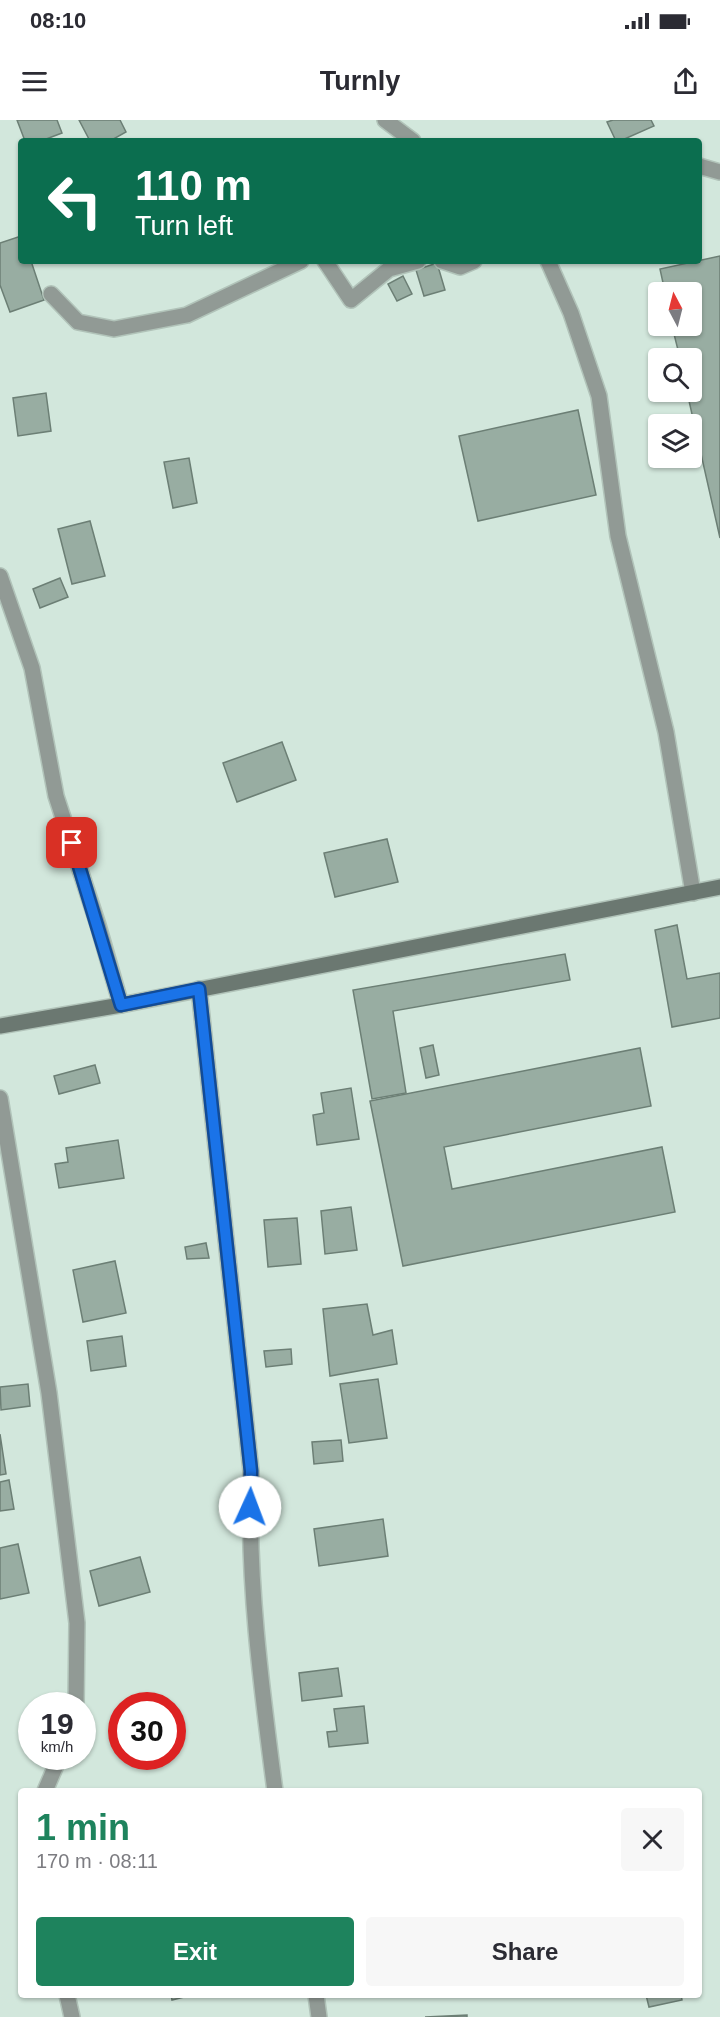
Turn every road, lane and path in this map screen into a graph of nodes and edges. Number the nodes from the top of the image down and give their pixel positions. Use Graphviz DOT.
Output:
graph roads {
  1 [pos="385,120"];
  2 [pos="409,138"];
  3 [pos="702,167"];
  4 [pos="720,172"];
  5 [pos="295,264"];
  6 [pos="327,264"];
  7 [pos="407,264"];
  8 [pos="451,264"];
  9 [pos="467,264"];
  10 [pos="549,264"];
  11 [pos="51,294"];
  12 [pos="0,576"];
  13 [pos="720,887"];
  14 [pos="693,893"];
  15 [pos="199,989"];
  16 [pos="121,1005"];
  17 [pos="0,1026"];
  18 [pos="0,1098"];
  19 [pos="76,1692"];
  20 [pos="54,1770"];
  21 [pos="46,1788"];
  22 [pos="275,1788"];
  23 [pos="67,1998"];
  24 [pos="316,1998"];
  25 [pos="72,2017"];
  26 [pos="319,2017"];
  1 -- 2 [label="street"];
  3 -- 4 [label="street"];
  5 -- 11 [label="street"];
  6 -- 7 [label="street"];
  8 -- 9 [label="street"];
  10 -- 14 [label="street"];
  12 -- 16 [label="street"];
  13 -- 14 [label="street"];
  14 -- 15 [label="street"];
  15 -- 16 [label="street"];
  15 -- 22 [label="street"];
  16 -- 17 [label="street"];
  18 -- 19 [label="street"];
  20 -- 21 [label="street"];
  23 -- 25 [label="street"];
  24 -- 26 [label="street"];
}
